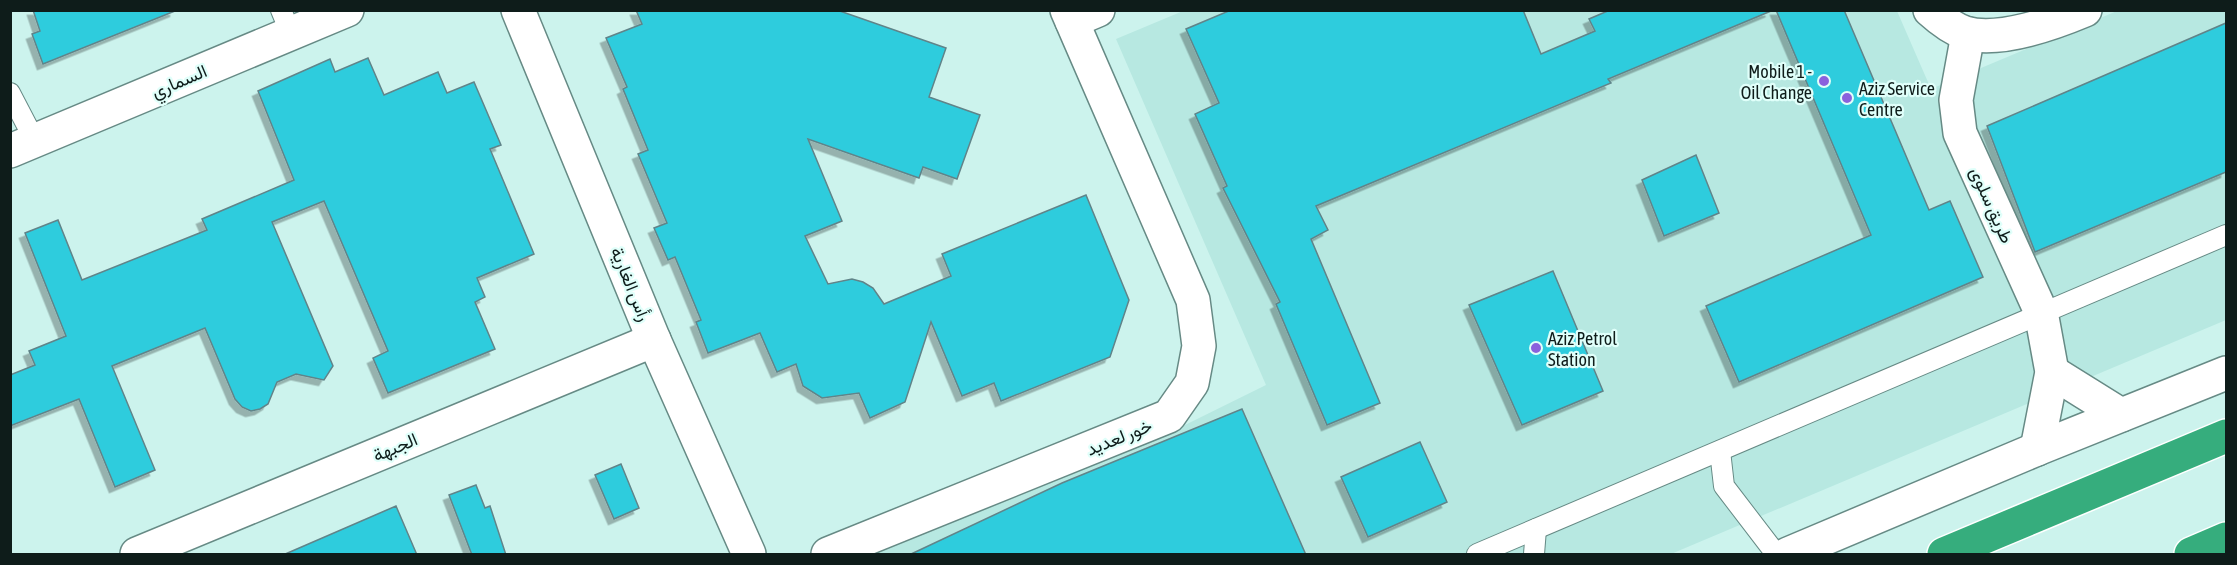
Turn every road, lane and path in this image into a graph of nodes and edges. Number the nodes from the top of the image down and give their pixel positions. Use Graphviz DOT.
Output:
graph roads {
  1 [pos="347,10"];
  2 [pos="518,10"];
  3 [pos="1930,10"];
  4 [pos="2085,10"];
  5 [pos="1079,14"];
  6 [pos="286,22"];
  7 [pos="1968,34"];
  8 [pos="10,93"];
  9 [pos="23,146"];
  10 [pos="2226,235"];
  11 [pos="2041,312"];
  12 [pos="654,340"];
  13 [pos="2052,372"];
  14 [pos="2226,373"];
  15 [pos="2121,415"];
  16 [pos="2226,436"];
  17 [pos="2037,448"];
  18 [pos="1720,451"];
  19 [pos="1536,529"];
  20 [pos="2226,540"];
  21 [pos="137,555"];
  22 [pos="749,555"];
  23 [pos="828,555"];
  24 [pos="1477,555"];
  25 [pos="1534,555"];
  26 [pos="1776,555"];
  27 [pos="1788,555"];
  28 [pos="1944,555"];
  29 [pos="2191,555"];
  1 -- 6 [label="street, السماري"];
  2 -- 12 [label="street, رأس الغارية"];
  3 -- 7 [label="street"];
  4 -- 7 [label="street"];
  5 -- 23 [label="street, خور لعديد"];
  6 -- 9 [label="street, السماري"];
  7 -- 11 [label="street, طريق سلوى"];
  8 -- 9 [label="lane"];
  10 -- 11 [label="lane"];
  11 -- 13 [label="street, طريق سلوى"];
  11 -- 18 [label="lane"];
  12 -- 21 [label="street, الجبهة"];
  12 -- 22 [label="street, رأس الغارية"];
  13 -- 15 [label="street"];
  13 -- 17 [label="street, طريق سلوى"];
  14 -- 15 [label="street"];
  15 -- 17 [label="street"];
  16 -- 28 [label="highway"];
  17 -- 27 [label="street"];
  18 -- 19 [label="lane"];
  18 -- 26 [label="lane"];
  19 -- 24 [label="lane"];
  19 -- 25 [label="lane"];
  20 -- 29 [label="highway"];
}
